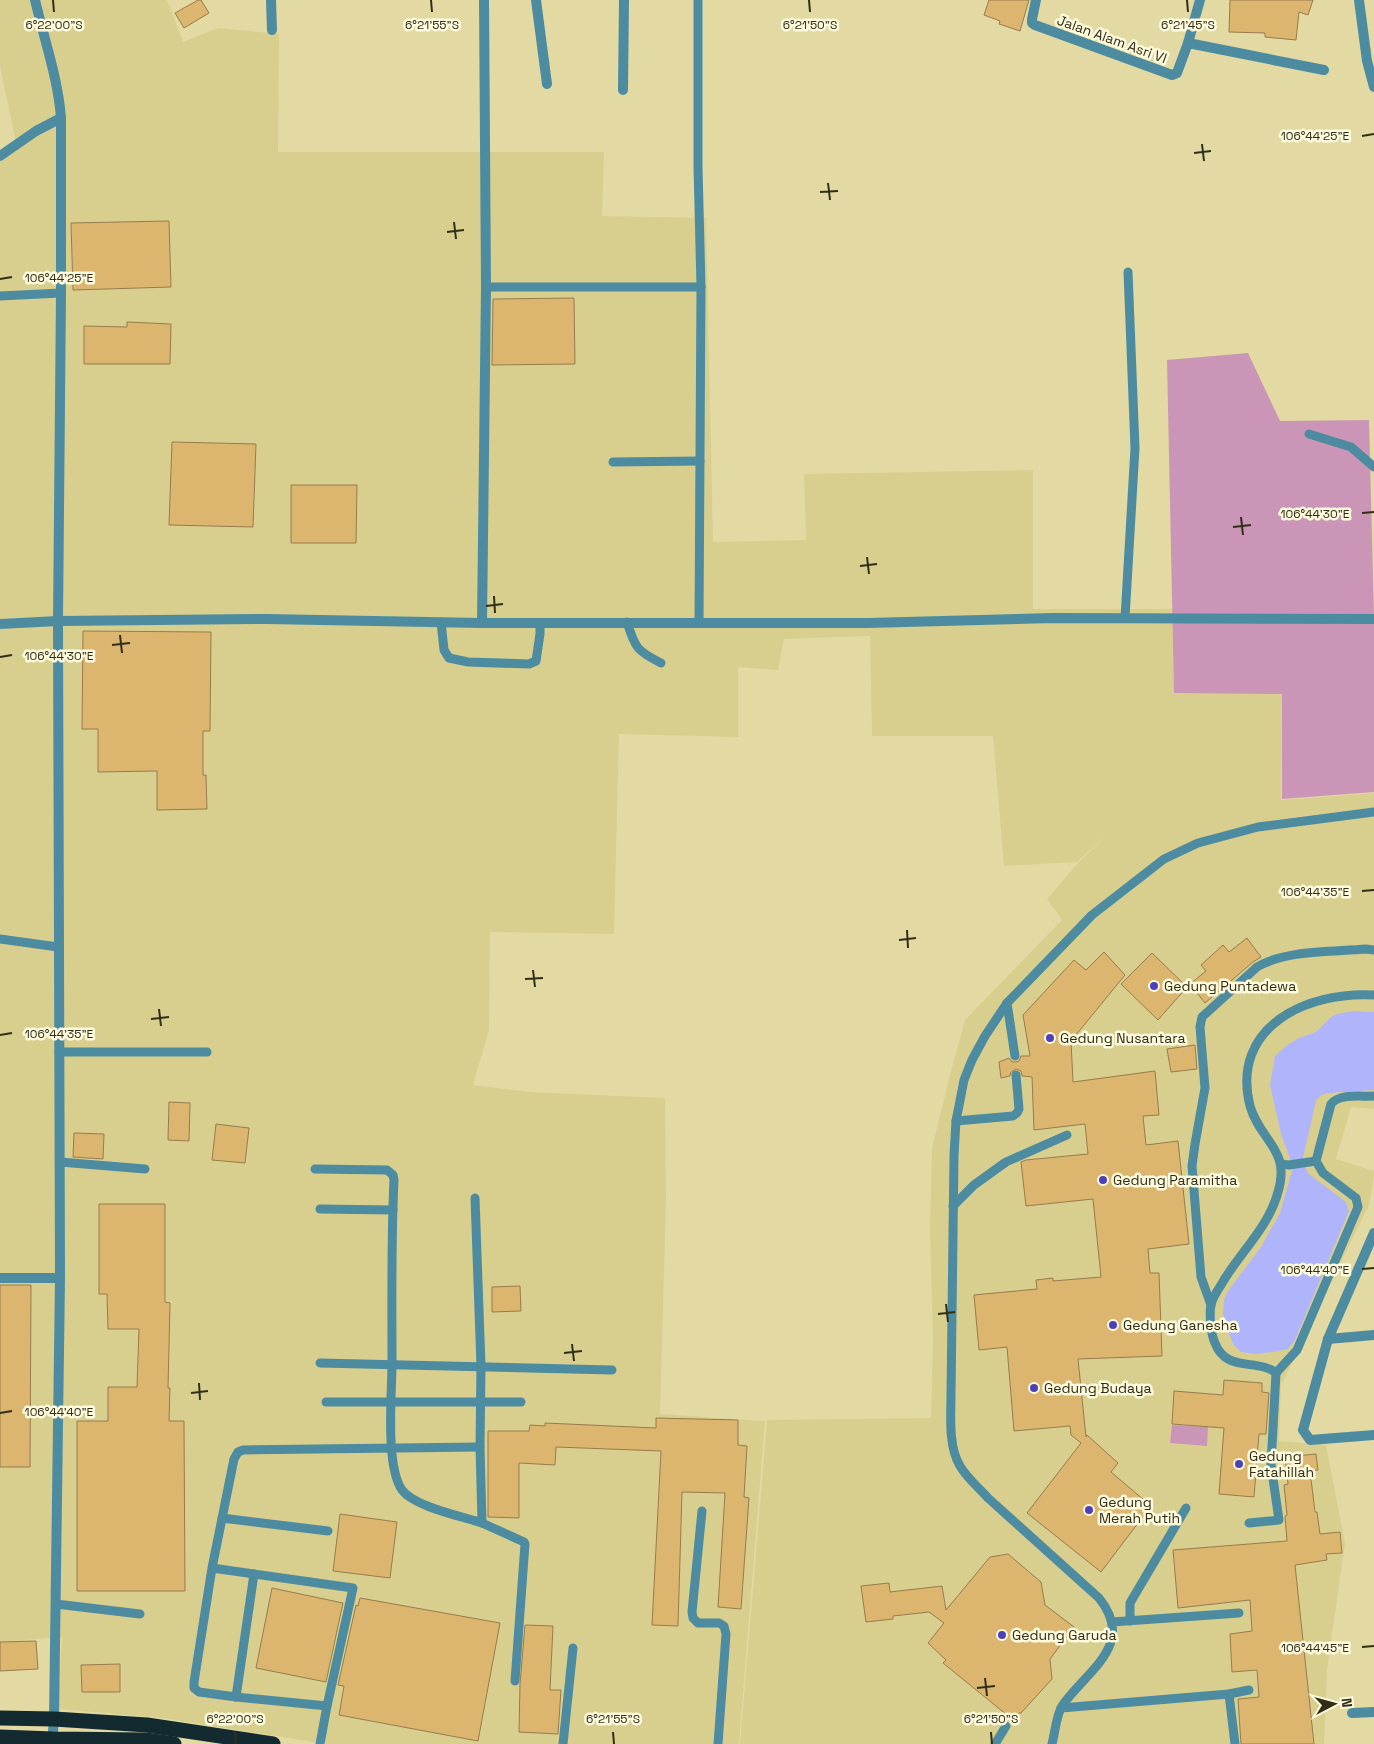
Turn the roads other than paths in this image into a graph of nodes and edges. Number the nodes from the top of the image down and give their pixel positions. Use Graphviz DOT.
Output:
graph roads {
  1 [pos="35,0"];
  2 [pos="271,0"];
  3 [pos="484,0"];
  4 [pos="536,0"];
  5 [pos="624,0"];
  6 [pos="698,0"];
  7 [pos="1036,0"];
  8 [pos="1200,0"];
  9 [pos="1359,0"];
  10 [pos="272,30"];
  11 [pos="1188,43"];
  12 [pos="1324,70"];
  13 [pos="547,84"];
  14 [pos="1374,87"];
  15 [pos="623,90"];
  16 [pos="60,118"];
  17 [pos="0,156"];
  18 [pos="1128,272"];
  19 [pos="486,287"];
  20 [pos="701,287"];
  21 [pos="61,294"];
  22 [pos="0,296"];
  23 [pos="1309,434"];
  24 [pos="700,461"];
  25 [pos="613,462"];
  26 [pos="1374,467"];
  27 [pos="1124,618"];
  28 [pos="1374,619"];
  29 [pos="58,621"];
  30 [pos="441,622"];
  31 [pos="540,622"];
  32 [pos="627,622"];
  33 [pos="699,622"];
  34 [pos="482,623"];
  35 [pos="0,624"];
  36 [pos="660,663"];
  37 [pos="1374,812"];
  38 [pos="0,939"];
  39 [pos="58,947"];
  40 [pos="1374,950"];
  41 [pos="1374,995"];
  42 [pos="1007,1003"];
  43 [pos="59,1052"];
  44 [pos="207,1052"];
  45 [pos="1015,1056"];
  46 [pos="1016,1075"];
  47 [pos="1374,1096"];
  48 [pos="956,1122"];
  49 [pos="1067,1135"];
  50 [pos="1312,1161"];
  51 [pos="60,1162"];
  52 [pos="1285,1164"];
  53 [pos="145,1169"];
  54 [pos="316,1169"];
  55 [pos="475,1198"];
  56 [pos="953,1206"];
  57 [pos="320,1209"];
  58 [pos="393,1210"];
  59 [pos="1373,1238"];
  60 [pos="0,1278"];
  61 [pos="60,1278"];
  62 [pos="1210,1304"];
  63 [pos="1374,1335"];
  64 [pos="1328,1339"];
  65 [pos="320,1363"];
  66 [pos="392,1365"];
  67 [pos="482,1366"];
  68 [pos="612,1370"];
  69 [pos="1276,1373"];
  70 [pos="326,1402"];
  71 [pos="481,1402"];
  72 [pos="521,1402"];
  73 [pos="392,1403"];
  74 [pos="1374,1435"];
  75 [pos="392,1447"];
  76 [pos="480,1447"];
  77 [pos="1186,1508"];
  78 [pos="702,1511"];
  79 [pos="222,1518"];
  80 [pos="482,1523"];
  81 [pos="1249,1523"];
  82 [pos="328,1531"];
  83 [pos="212,1568"];
  84 [pos="254,1574"];
  85 [pos="56,1604"];
  86 [pos="1239,1613"];
  87 [pos="140,1614"];
  88 [pos="1130,1621"];
  89 [pos="1112,1622"];
  90 [pos="573,1648"];
  91 [pos="515,1681"];
  92 [pos="1249,1690"];
  93 [pos="1229,1694"];
  94 [pos="236,1697"];
  95 [pos="327,1706"];
  96 [pos="1061,1708"];
  97 [pos="1374,1712"];
  98 [pos="1352,1713"];
  99 [pos="0,1718"];
  100 [pos="54,1719"];
  101 [pos="1006,1726"];
  102 [pos="0,1737"];
  103 [pos="52,1742"];
  104 [pos="174,1744"];
  105 [pos="273,1744"];
  106 [pos="320,1744"];
  107 [pos="563,1744"];
  108 [pos="718,1744"];
  109 [pos="995,1744"];
  110 [pos="1052,1744"];
  111 [pos="1235,1744"];
  1 -- 16 [label="street"];
  2 -- 10 [label="street"];
  3 -- 19 [label="street"];
  4 -- 13 [label="street"];
  5 -- 15 [label="street"];
  6 -- 20 [label="lane"];
  7 -- 11 [label="street, Jalan Alam Asri VI"];
  8 -- 11 [label="street"];
  9 -- 14 [label="street"];
  11 -- 12 [label="street"];
  16 -- 17 [label="street"];
  16 -- 21 [label="street"];
  18 -- 27 [label="lane"];
  19 -- 20 [label="lane"];
  19 -- 34 [label="street"];
  20 -- 24 [label="lane"];
  21 -- 22 [label="lane"];
  21 -- 29 [label="street"];
  23 -- 26 [label="lane"];
  24 -- 25 [label="lane"];
  24 -- 33 [label="lane"];
  27 -- 28 [label="street"];
  27 -- 33 [label="street"];
  29 -- 30 [label="street"];
  29 -- 35 [label="street"];
  29 -- 39 [label="street"];
  30 -- 31 [label="lane"];
  30 -- 34 [label="street"];
  31 -- 32 [label="street"];
  31 -- 34 [label="street"];
  32 -- 33 [label="street"];
  32 -- 36 [label="lane"];
  37 -- 42 [label="lane"];
  38 -- 39 [label="lane"];
  39 -- 43 [label="street"];
  40 -- 62 [label="lane"];
  41 -- 52 [label="lane"];
  42 -- 45 [label="lane"];
  42 -- 48 [label="lane"];
  43 -- 44 [label="lane"];
  43 -- 51 [label="street"];
  46 -- 48 [label="lane"];
  47 -- 50 [label="lane"];
  48 -- 56 [label="lane"];
  49 -- 56 [label="lane"];
  50 -- 52 [label="lane"];
  50 -- 69 [label="lane"];
  51 -- 53 [label="lane"];
  51 -- 61 [label="street"];
  52 -- 62 [label="lane"];
  54 -- 58 [label="lane"];
  55 -- 67 [label="lane"];
  56 -- 89 [label="lane"];
  57 -- 58 [label="lane"];
  58 -- 66 [label="lane"];
  59 -- 64 [label="street"];
  60 -- 61 [label="street"];
  61 -- 85 [label="street"];
  62 -- 69 [label="lane"];
  63 -- 64 [label="street"];
  64 -- 74 [label="street"];
  65 -- 66 [label="lane"];
  66 -- 67 [label="lane"];
  66 -- 73 [label="lane"];
  67 -- 68 [label="lane"];
  67 -- 71 [label="lane"];
  69 -- 81 [label="lane"];
  70 -- 73 [label="lane"];
  71 -- 72 [label="lane"];
  71 -- 73 [label="lane"];
  71 -- 76 [label="lane"];
  73 -- 75 [label="lane"];
  75 -- 76 [label="lane"];
  75 -- 79 [label="lane"];
  75 -- 80 [label="lane"];
  76 -- 80 [label="lane"];
  77 -- 88 [label="lane"];
  78 -- 108 [label="lane"];
  79 -- 82 [label="lane"];
  79 -- 83 [label="lane"];
  80 -- 91 [label="lane"];
  83 -- 84 [label="lane"];
  83 -- 94 [label="lane"];
  84 -- 94 [label="lane"];
  84 -- 95 [label="lane"];
  85 -- 87 [label="lane"];
  85 -- 100 [label="street"];
  86 -- 88 [label="lane"];
  88 -- 89 [label="lane"];
  89 -- 96 [label="lane"];
  90 -- 107 [label="lane"];
  92 -- 93 [label="lane"];
  93 -- 96 [label="lane"];
  93 -- 111 [label="lane"];
  94 -- 95 [label="lane"];
  95 -- 106 [label="lane"];
  96 -- 110 [label="lane"];
  97 -- 98 [label="street"];
  99 -- 100 [label="highway"];
  100 -- 103 [label="street"];
  100 -- 105 [label="highway"];
  101 -- 109 [label="lane"];
  102 -- 103 [label="highway"];
  103 -- 104 [label="highway"];
}
